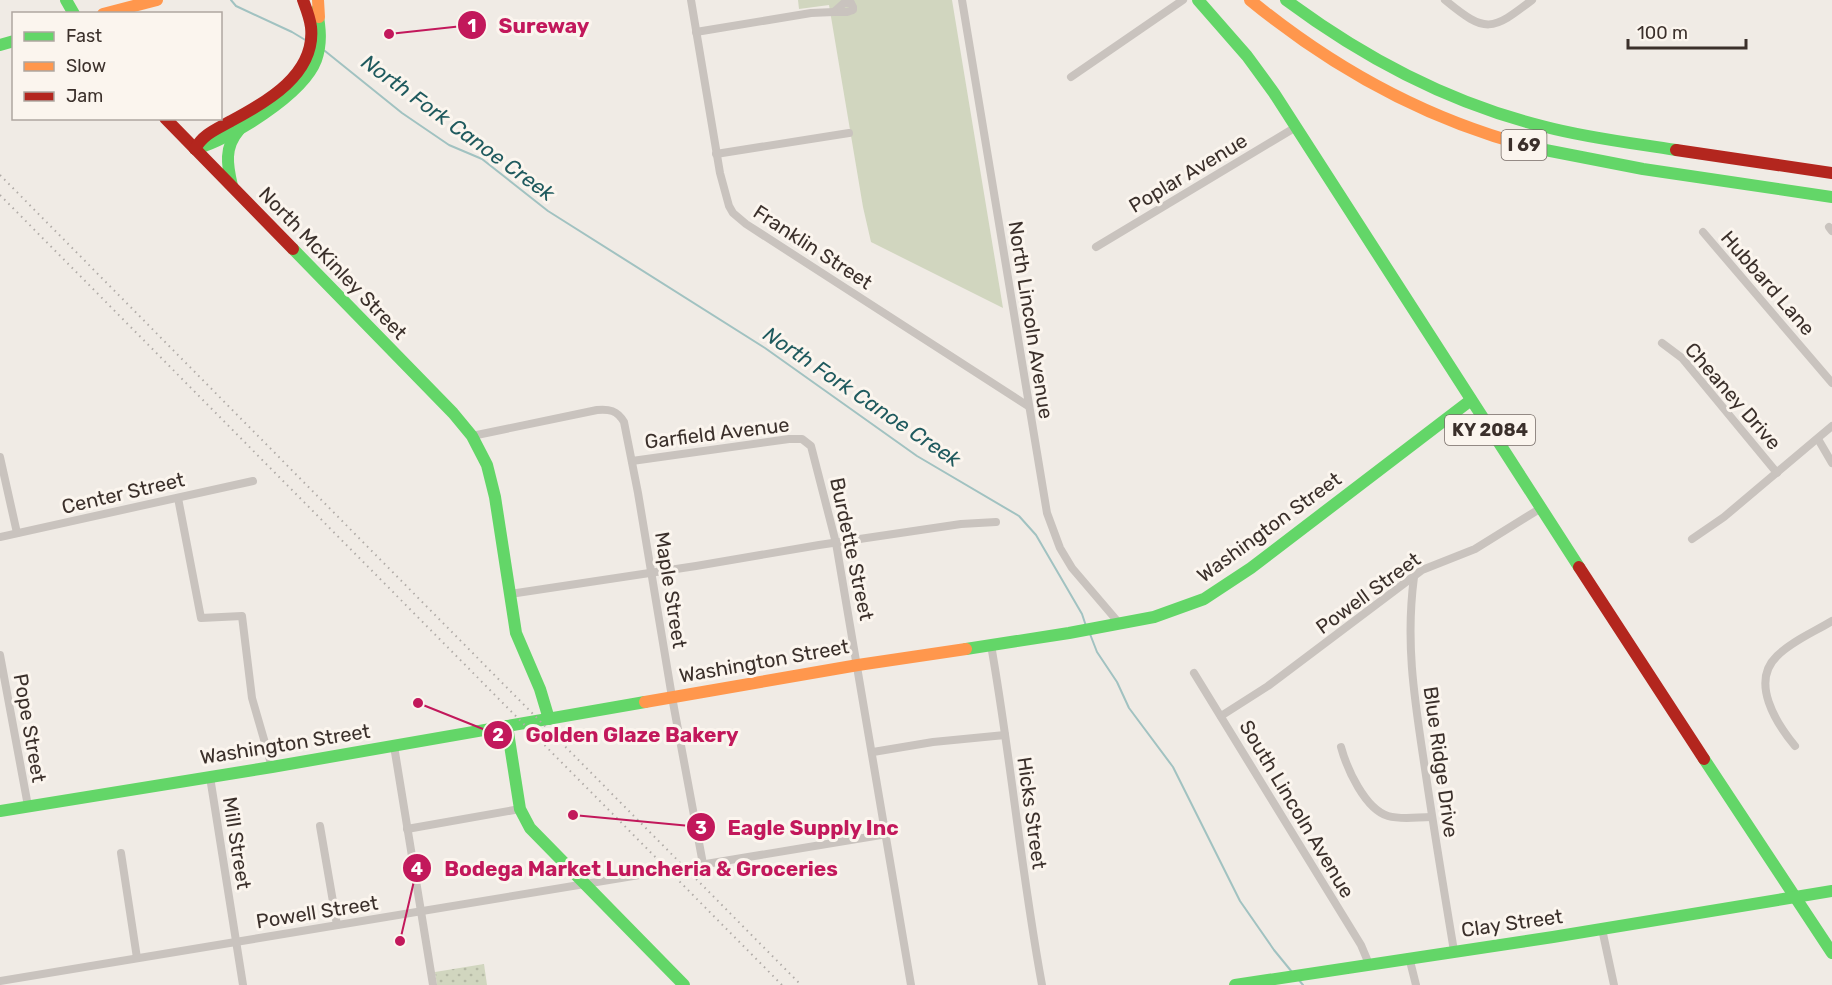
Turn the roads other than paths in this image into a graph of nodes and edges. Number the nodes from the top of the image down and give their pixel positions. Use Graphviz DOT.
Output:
graph roads {
  1 [pos="157,0"];
  2 [pos="303,0"];
  3 [pos="316,0"];
  4 [pos="691,0"];
  5 [pos="962,0"];
  6 [pos="1184,0"];
  7 [pos="1198,0"];
  8 [pos="1248,0"];
  9 [pos="1286,0"];
  10 [pos="1445,0"];
  11 [pos="1532,0"];
  12 [pos="111,12"];
  13 [pos="834,12"];
  14 [pos="317,22"];
  15 [pos="696,32"];
  16 [pos="309,64"];
  17 [pos="1071,77"];
  18 [pos="167,120"];
  19 [pos="243,126"];
  20 [pos="1296,127"];
  21 [pos="849,133"];
  22 [pos="195,149"];
  23 [pos="716,154"];
  24 [pos="1832,173"];
  25 [pos="232,187"];
  26 [pos="1832,197"];
  27 [pos="1703,232"];
  28 [pos="1096,246"];
  29 [pos="1662,343"];
  30 [pos="1832,383"];
  31 [pos="1471,400"];
  32 [pos="1028,406"];
  33 [pos="1832,426"];
  34 [pos="472,436"];
  35 [pos="1818,439"];
  36 [pos="807,442"];
  37 [pos="0,457"];
  38 [pos="632,461"];
  39 [pos="1832,463"];
  40 [pos="1777,473"];
  41 [pos="253,481"];
  42 [pos="178,498"];
  43 [pos="1541,508"];
  44 [pos="1047,513"];
  45 [pos="1058,515"];
  46 [pos="996,522"];
  47 [pos="17,534"];
  48 [pos="0,537"];
  49 [pos="1692,539"];
  50 [pos="836,543"];
  51 [pos="651,574"];
  52 [pos="1414,577"];
  53 [pos="510,594"];
  54 [pos="1832,621"];
  55 [pos="1119,623"];
  56 [pos="991,645"];
  57 [pos="0,655"];
  58 [pos="858,665"];
  59 [pos="1194,673"];
  60 [pos="672,698"];
  61 [pos="1221,716"];
  62 [pos="549,719"];
  63 [pos="507,726"];
  64 [pos="1005,735"];
  65 [pos="394,746"];
  66 [pos="1796,746"];
  67 [pos="1341,747"];
  68 [pos="873,752"];
  69 [pos="272,767"];
  70 [pos="210,777"];
  71 [pos="28,807"];
  72 [pos="520,809"];
  73 [pos="0,811"];
  74 [pos="1431,817"];
  75 [pos="320,826"];
  76 [pos="407,829"];
  77 [pos="887,834"];
  78 [pos="121,853"];
  79 [pos="703,864"];
  80 [pos="584,884"];
  81 [pos="1832,891"];
  82 [pos="1793,897"];
  83 [pos="422,912"];
  84 [pos="337,925"];
  85 [pos="1602,929"];
  86 [pos="236,941"];
  87 [pos="1454,951"];
  88 [pos="1832,953"];
  89 [pos="1409,957"];
  90 [pos="138,958"];
  91 [pos="1370,964"];
  92 [pos="0,981"];
  93 [pos="243,985"];
  94 [pos="433,985"];
  95 [pos="684,985"];
  96 [pos="911,985"];
  97 [pos="1042,985"];
  98 [pos="1235,985"];
  99 [pos="1416,985"];
  100 [pos="1614,985"];
  1 -- 12 [label="main road"];
  2 -- 14 [label="main road"];
  3 -- 14 [label="main road"];
  4 -- 15 [label="street, Franklin Street"];
  5 -- 32 [label="street, North Lincoln Avenue"];
  6 -- 17 [label="street"];
  7 -- 20 [label="main road, KY 2084"];
  8 -- 26 [label="main road, I 69"];
  9 -- 24 [label="main road, I 69"];
  10 -- 11 [label="street"];
  13 -- 15 [label="street"];
  14 -- 16 [label="main road"];
  15 -- 23 [label="street, Franklin Street"];
  16 -- 19 [label="main road"];
  16 -- 22 [label="main road"];
  18 -- 22 [label="main road, North McKinley Street"];
  19 -- 22 [label="main road"];
  19 -- 25 [label="main road"];
  20 -- 28 [label="street, Poplar Avenue"];
  20 -- 31 [label="main road, KY 2084"];
  21 -- 23 [label="street"];
  22 -- 25 [label="main road, North McKinley Street"];
  23 -- 32 [label="street, Franklin Street"];
  25 -- 34 [label="main road, North McKinley Street"];
  27 -- 30 [label="street, Hubbard Lane"];
  29 -- 40 [label="street, Cheaney Drive"];
  31 -- 43 [label="main road, KY 2084"];
  31 -- 55 [label="main road, Washington Street"];
  32 -- 44 [label="street, North Lincoln Avenue"];
  33 -- 35 [label="street"];
  34 -- 38 [label="street, Maple Street"];
  34 -- 53 [label="main road, North McKinley Street"];
  35 -- 39 [label="street"];
  35 -- 40 [label="street"];
  36 -- 38 [label="street, Garfield Avenue"];
  36 -- 50 [label="street, Burdette Street"];
  37 -- 47 [label="street"];
  38 -- 51 [label="street, Maple Street"];
  40 -- 49 [label="street"];
  41 -- 42 [label="street, Center Street"];
  42 -- 47 [label="street, Center Street"];
  42 -- 69 [label="street"];
  43 -- 52 [label="street, Powell Street"];
  43 -- 82 [label="main road, KY 2084"];
  44 -- 45 [label="street"];
  44 -- 55 [label="street, North Lincoln Avenue"];
  46 -- 50 [label="street"];
  47 -- 48 [label="street, Center Street"];
  50 -- 51 [label="street"];
  50 -- 58 [label="street, Burdette Street"];
  51 -- 53 [label="street"];
  51 -- 60 [label="street, Maple Street"];
  52 -- 61 [label="street, Powell Street"];
  52 -- 74 [label="street, Blue Ridge Drive"];
  53 -- 62 [label="main road, North McKinley Street"];
  54 -- 66 [label="street"];
  55 -- 56 [label="main road, Washington Street"];
  56 -- 58 [label="main road, Washington Street"];
  56 -- 64 [label="street, Hicks Street"];
  57 -- 71 [label="street, Pope Street"];
  58 -- 60 [label="main road, Washington Street"];
  58 -- 68 [label="street, Burdette Street"];
  59 -- 61 [label="street, South Lincoln Avenue"];
  60 -- 62 [label="main road, Washington Street"];
  60 -- 79 [label="street, Maple Street"];
  61 -- 91 [label="street, South Lincoln Avenue"];
  62 -- 63 [label="main road, Washington Street"];
  63 -- 65 [label="main road, Washington Street"];
  63 -- 72 [label="main road"];
  64 -- 68 [label="street"];
  64 -- 97 [label="street, Hicks Street"];
  65 -- 69 [label="main road, Washington Street"];
  65 -- 76 [label="street"];
  67 -- 74 [label="street"];
  68 -- 77 [label="street, Burdette Street"];
  69 -- 70 [label="main road, Washington Street"];
  70 -- 71 [label="main road, Washington Street"];
  70 -- 86 [label="street, Mill Street"];
  71 -- 73 [label="main road, Washington Street"];
  72 -- 76 [label="street"];
  72 -- 80 [label="main road"];
  74 -- 87 [label="street, Blue Ridge Drive"];
  75 -- 84 [label="street"];
  76 -- 83 [label="street"];
  77 -- 79 [label="street, Powell Street"];
  77 -- 96 [label="street, Burdette Street"];
  78 -- 90 [label="street"];
  79 -- 80 [label="street, Powell Street"];
  80 -- 83 [label="street, Powell Street"];
  80 -- 95 [label="main road"];
  81 -- 82 [label="main road, Clay Street"];
  82 -- 85 [label="main road, Clay Street"];
  82 -- 88 [label="main road, KY 2084"];
  83 -- 84 [label="street, Powell Street"];
  83 -- 94 [label="street"];
  84 -- 86 [label="street, Powell Street"];
  85 -- 87 [label="main road, Clay Street"];
  85 -- 100 [label="street"];
  86 -- 90 [label="street, Powell Street"];
  86 -- 93 [label="street, Mill Street"];
  87 -- 89 [label="main road, Clay Street"];
  89 -- 91 [label="main road, Clay Street"];
  89 -- 99 [label="street"];
  90 -- 92 [label="street, Powell Street"];
  91 -- 98 [label="main road, Clay Street"];
}
